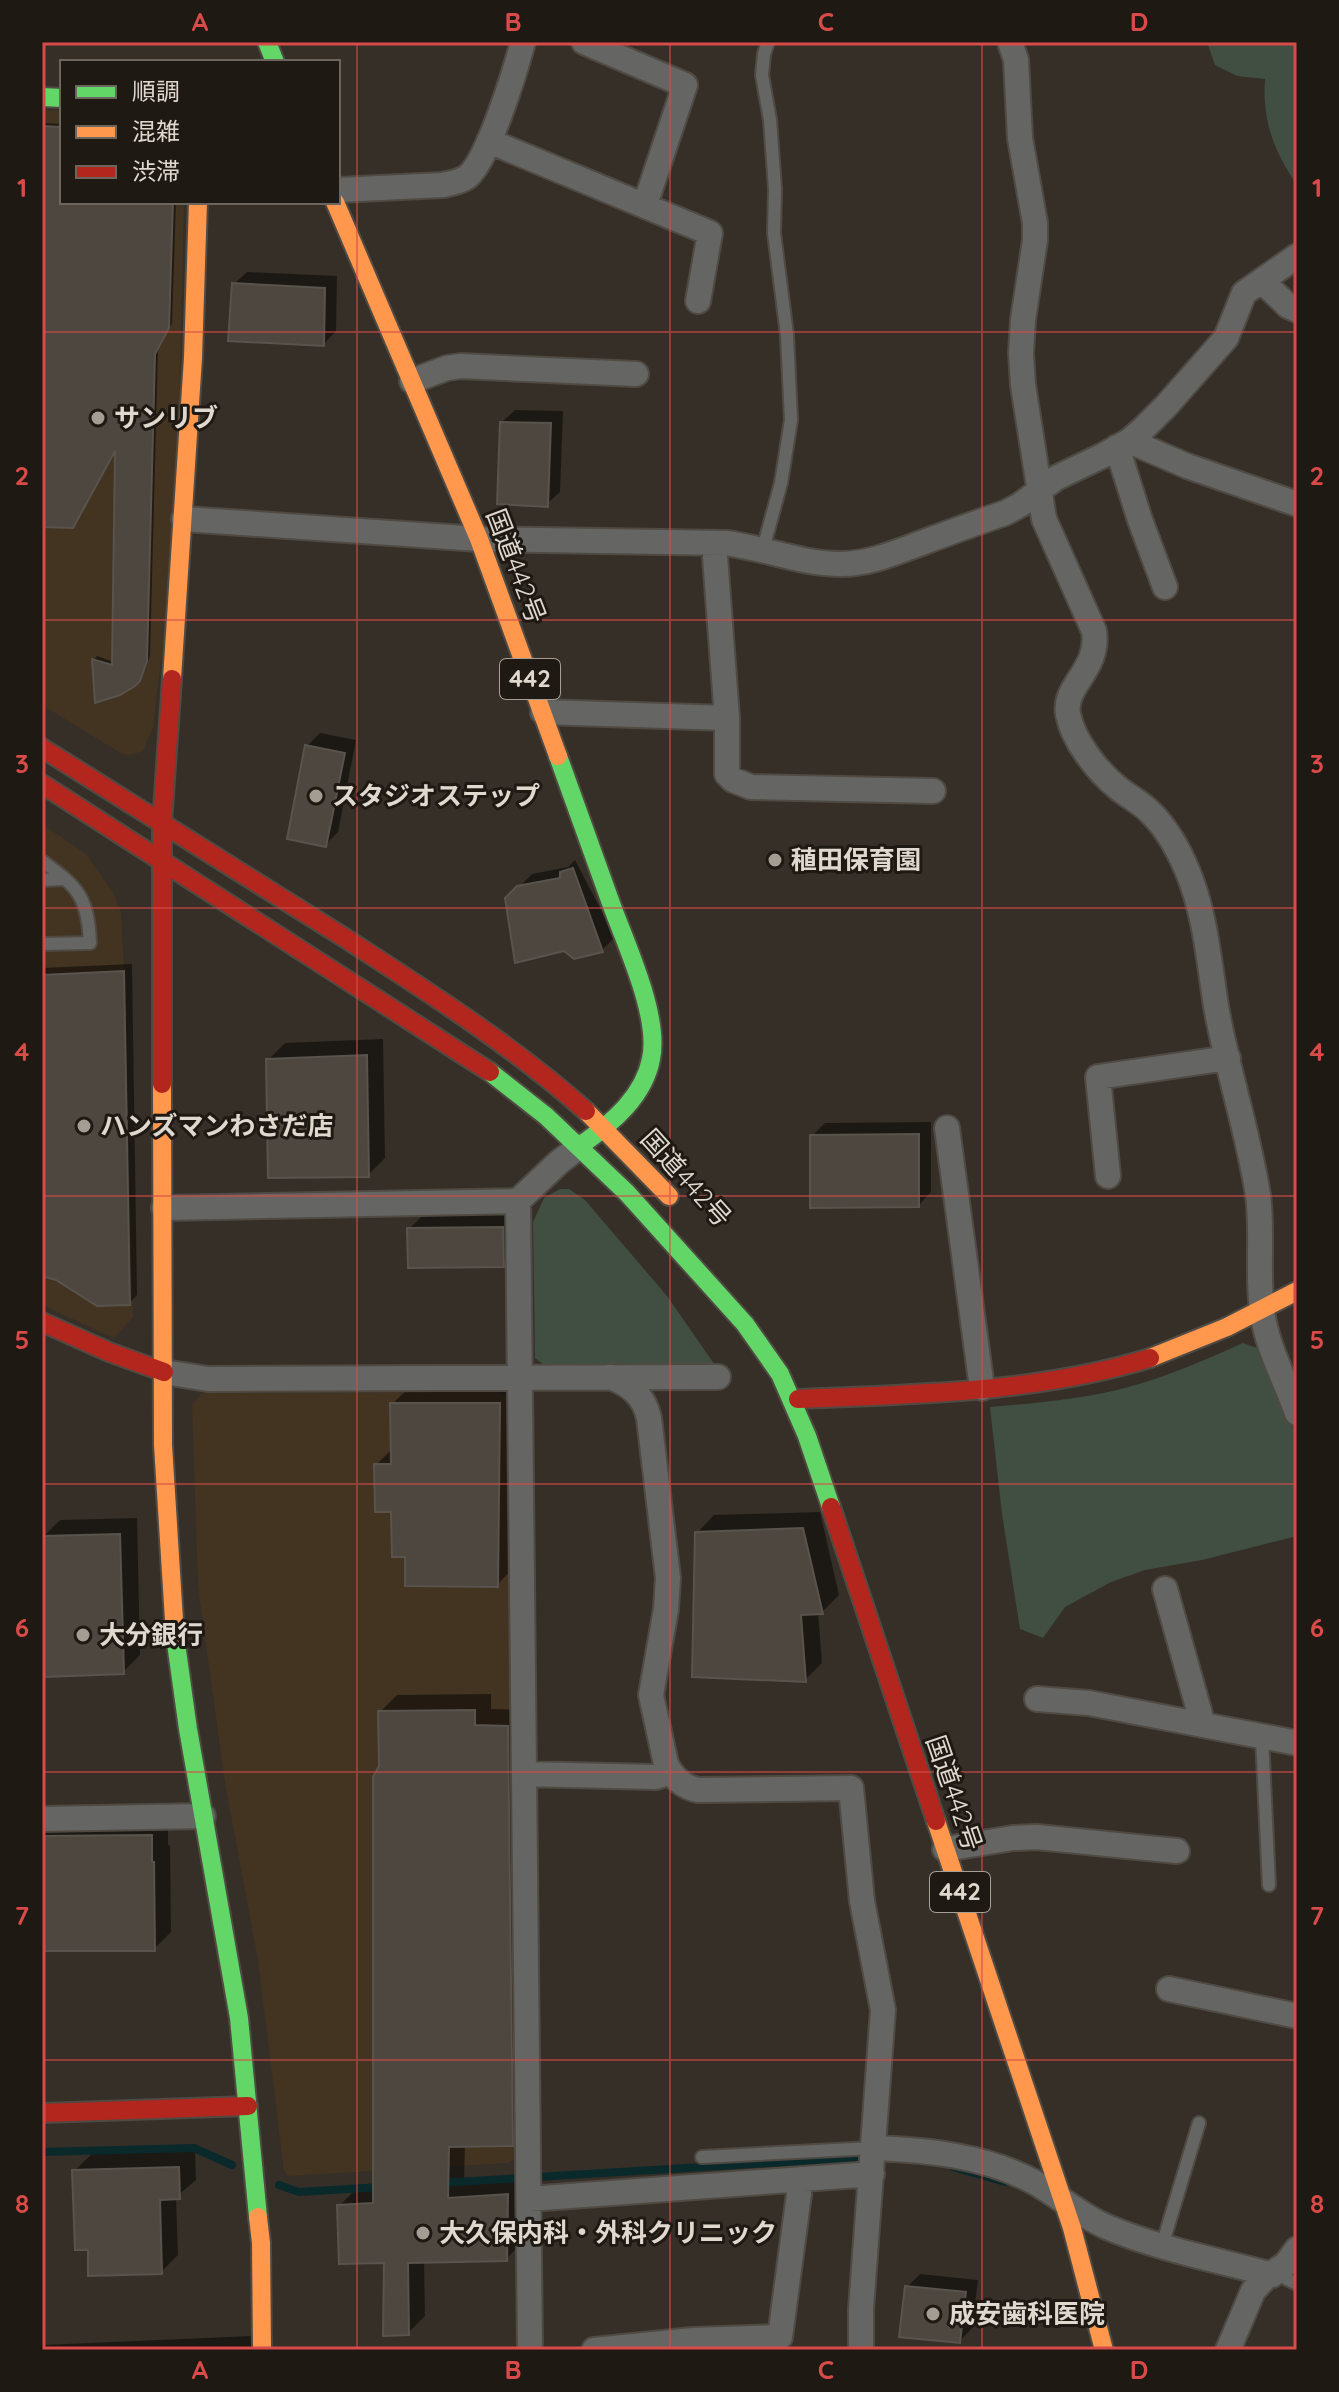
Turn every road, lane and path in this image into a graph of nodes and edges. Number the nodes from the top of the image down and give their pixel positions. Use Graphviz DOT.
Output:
graph roads {
  1 [pos="523,42"];
  2 [pos="584,42"];
  3 [pos="768,42"];
  4 [pos="1010,42"];
  5 [pos="489,141"];
  6 [pos="340,190"];
  7 [pos="198,204"];
  8 [pos="336,204"];
  9 [pos="645,205"];
  10 [pos="1297,256"];
  11 [pos="1262,281"];
  12 [pos="698,301"];
  13 [pos="1297,310"];
  14 [pos="636,374"];
  15 [pos="412,381"];
  16 [pos="1123,444"];
  17 [pos="1040,489"];
  18 [pos="1297,504"];
  19 [pos="184,519"];
  20 [pos="479,539"];
  21 [pos="714,543"];
  22 [pos="763,549"];
  23 [pos="1165,587"];
  24 [pos="543,712"];
  25 [pos="727,718"];
  26 [pos="42,748"];
  27 [pos="42,784"];
  28 [pos="933,791"];
  29 [pos="162,823"];
  30 [pos="42,861"];
  31 [pos="162,861"];
  32 [pos="65,879"];
  33 [pos="42,880"];
  34 [pos="42,944"];
  35 [pos="1228,1058"];
  36 [pos="605,1128"];
  37 [pos="947,1128"];
  38 [pos="580,1146"];
  39 [pos="1108,1176"];
  40 [pos="518,1201"];
  41 [pos="678,1206"];
  42 [pos="164,1208"];
  43 [pos="1297,1291"];
  44 [pos="755,1307"];
  45 [pos="1262,1310"];
  46 [pos="42,1322"];
  47 [pos="164,1372"];
  48 [pos="520,1377"];
  49 [pos="610,1377"];
  50 [pos="718,1377"];
  51 [pos="982,1388"];
  52 [pos="798,1399"];
  53 [pos="1297,1413"];
  54 [pos="807,1436"];
  55 [pos="1165,1589"];
  56 [pos="1037,1699"];
  57 [pos="1203,1725"];
  58 [pos="1262,1737"];
  59 [pos="1297,1743"];
  60 [pos="670,1772"];
  61 [pos="524,1774"];
  62 [pos="203,1816"];
  63 [pos="42,1819"];
  64 [pos="945,1849"];
  65 [pos="1177,1851"];
  66 [pos="1269,1885"];
  67 [pos="1169,1989"];
  68 [pos="1297,2016"];
  69 [pos="248,2106"];
  70 [pos="42,2113"];
  71 [pos="1199,2123"];
  72 [pos="874,2148"];
  73 [pos="702,2157"];
  74 [pos="872,2174"];
  75 [pos="801,2179"];
  76 [pos="529,2199"];
  77 [pos="1063,2200"];
  78 [pos="1162,2246"];
  79 [pos="1297,2249"];
  80 [pos="1281,2277"];
  81 [pos="262,2350"];
  82 [pos="530,2350"];
  83 [pos="594,2350"];
  84 [pos="861,2350"];
  85 [pos="1104,2350"];
  86 [pos="1228,2350"];
  1 -- 5 [label="street"];
  2 -- 9 [label="street"];
  3 -- 22 [label="lane"];
  4 -- 17 [label="street"];
  5 -- 6 [label="street"];
  5 -- 9 [label="street"];
  7 -- 19 [label="main road"];
  8 -- 15 [label="main road, 国道442号 / 442"];
  9 -- 12 [label="street"];
  10 -- 11 [label="street"];
  11 -- 13 [label="street"];
  11 -- 16 [label="street"];
  14 -- 15 [label="street"];
  15 -- 20 [label="main road, 国道442号 / 442"];
  16 -- 17 [label="street"];
  16 -- 18 [label="street"];
  16 -- 23 [label="street"];
  17 -- 22 [label="street"];
  17 -- 35 [label="street"];
  19 -- 20 [label="street"];
  19 -- 29 [label="main road"];
  20 -- 21 [label="street"];
  20 -- 24 [label="main road, 国道442号 / 442"];
  21 -- 22 [label="street"];
  21 -- 25 [label="street"];
  24 -- 25 [label="street"];
  24 -- 36 [label="main road, 国道442号 / 442"];
  25 -- 28 [label="street"];
  26 -- 29 [label="main road, 国道442号"];
  27 -- 31 [label="main road, 国道442号 / 442"];
  29 -- 31 [label="main road"];
  29 -- 36 [label="main road, 国道442号"];
  30 -- 32 [label="lane"];
  31 -- 38 [label="main road, 国道442号 / 442"];
  31 -- 42 [label="main road"];
  32 -- 33 [label="lane"];
  32 -- 34 [label="lane"];
  35 -- 39 [label="street"];
  35 -- 45 [label="street"];
  36 -- 38 [label="main road, 国道442号 / 442"];
  36 -- 41 [label="main road, 国道442号"];
  37 -- 51 [label="street"];
  38 -- 40 [label="street"];
  38 -- 54 [label="main road, 国道442号 / 442"];
  40 -- 42 [label="street"];
  40 -- 48 [label="street"];
  42 -- 47 [label="main road"];
  43 -- 45 [label="main road"];
  44 -- 52 [label="main road, 国道442号 / 442"];
  45 -- 51 [label="main road"];
  45 -- 53 [label="street"];
  46 -- 47 [label="main road"];
  47 -- 48 [label="street"];
  47 -- 62 [label="main road"];
  48 -- 49 [label="street"];
  48 -- 61 [label="street"];
  49 -- 50 [label="street"];
  49 -- 60 [label="street"];
  51 -- 52 [label="main road"];
  52 -- 54 [label="main road, 国道442号 / 442"];
  54 -- 64 [label="main road, 国道442号 / 442"];
  55 -- 57 [label="street"];
  56 -- 57 [label="street"];
  57 -- 58 [label="street"];
  58 -- 59 [label="street"];
  58 -- 66 [label="lane"];
  60 -- 61 [label="street"];
  60 -- 72 [label="street"];
  61 -- 76 [label="street"];
  62 -- 63 [label="street"];
  62 -- 69 [label="main road"];
  64 -- 65 [label="street"];
  64 -- 77 [label="main road, 国道442号 / 442"];
  67 -- 68 [label="street"];
  69 -- 70 [label="main road"];
  69 -- 81 [label="main road"];
  71 -- 78 [label="lane"];
  72 -- 73 [label="lane"];
  72 -- 74 [label="street"];
  72 -- 77 [label="street"];
  74 -- 75 [label="street"];
  74 -- 84 [label="street"];
  75 -- 76 [label="street"];
  75 -- 83 [label="street"];
  76 -- 82 [label="street"];
  77 -- 78 [label="street"];
  77 -- 85 [label="main road, 国道442号 / 442"];
  78 -- 80 [label="street"];
  79 -- 80 [label="street"];
  80 -- 86 [label="street"];
}
